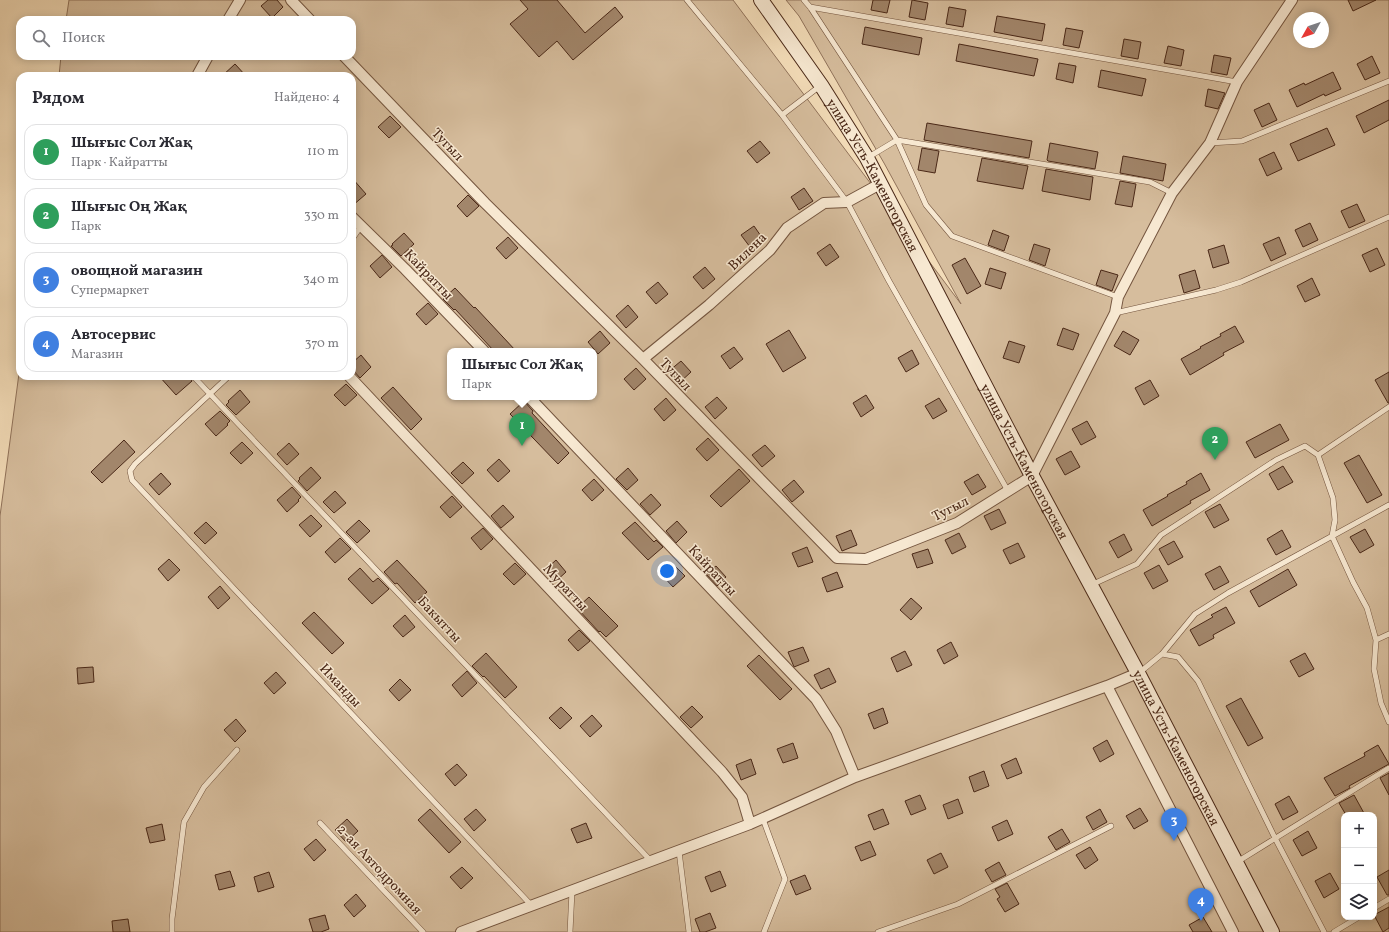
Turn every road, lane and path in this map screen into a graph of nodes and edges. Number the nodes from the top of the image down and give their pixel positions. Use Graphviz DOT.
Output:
graph roads {
  1 [pos="240,0"];
  2 [pos="291,0"];
  3 [pos="687,0"];
  4 [pos="761,0"];
  5 [pos="804,0"];
  6 [pos="1292,0"];
  7 [pos="810,7"];
  8 [pos="230,16"];
  9 [pos="306,16"];
  10 [pos="207,60"];
  11 [pos="348,60"];
  12 [pos="203,72"];
  13 [pos="1389,81"];
  14 [pos="1237,82"];
  15 [pos="821,85"];
  16 [pos="782,115"];
  17 [pos="897,140"];
  18 [pos="1210,143"];
  19 [pos="867,158"];
  20 [pos="880,184"];
  21 [pos="1172,193"];
  22 [pos="847,202"];
  23 [pos="1389,217"];
  24 [pos="356,221"];
  25 [pos="361,226"];
  26 [pos="356,233"];
  27 [pos="1118,297"];
  28 [pos="1115,313"];
  29 [pos="481,348"];
  30 [pos="643,360"];
  31 [pos="197,380"];
  32 [pos="225,380"];
  33 [pos="353,380"];
  34 [pos="210,394"];
  35 [pos="532,400"];
  36 [pos="1389,407"];
  37 [pos="1318,455"];
  38 [pos="1032,476"];
  39 [pos="1008,491"];
  40 [pos="1389,505"];
  41 [pos="1332,536"];
  42 [pos="1090,586"];
  43 [pos="1389,634"];
  44 [pos="1376,640"];
  45 [pos="1162,654"];
  46 [pos="1138,673"];
  47 [pos="1107,686"];
  48 [pos="1389,722"];
  49 [pos="237,750"];
  50 [pos="1389,768"];
  51 [pos="855,777"];
  52 [pos="763,819"];
  53 [pos="320,823"];
  54 [pos="750,824"];
  55 [pos="1111,826"];
  56 [pos="1275,838"];
  57 [pos="679,851"];
  58 [pos="652,861"];
  59 [pos="1236,862"];
  60 [pos="572,891"];
  61 [pos="1389,900"];
  62 [pos="532,906"];
  63 [pos="1377,906"];
  64 [pos="1354,920"];
  65 [pos="172,932"];
  66 [pos="423,932"];
  67 [pos="461,932"];
  68 [pos="570,932"];
  69 [pos="689,932"];
  70 [pos="764,932"];
  71 [pos="878,932"];
  72 [pos="1233,932"];
  73 [pos="1272,932"];
  74 [pos="1324,932"];
  75 [pos="1334,932"];
  1 -- 8 [label="street"];
  2 -- 9 [label="street"];
  3 -- 16 [label="lane"];
  4 -- 15 [label="street, улица Усть-Каменогорская"];
  5 -- 7 [label="lane"];
  6 -- 14 [label="street"];
  7 -- 14 [label="lane"];
  7 -- 17 [label="lane"];
  10 -- 12 [label="street"];
  11 -- 30 [label="street, Тугыл"];
  13 -- 18 [label="lane"];
  14 -- 18 [label="street"];
  15 -- 16 [label="lane"];
  15 -- 19 [label="street, улица Усть-Каменогорская"];
  16 -- 22 [label="lane"];
  17 -- 19 [label="lane"];
  17 -- 21 [label="lane"];
  17 -- 27 [label="lane"];
  18 -- 21 [label="street"];
  19 -- 20 [label="street, улица Усть-Каменогорская"];
  20 -- 22 [label="street, Вилена"];
  20 -- 38 [label="street, улица Усть-Каменогорская"];
  21 -- 27 [label="street"];
  22 -- 30 [label="street, Вилена"];
  22 -- 39 [label="lane"];
  23 -- 28 [label="lane"];
  24 -- 25 [label="street, Кайратты"];
  25 -- 26 [label="lane"];
  25 -- 29 [label="street, Кайратты"];
  27 -- 28 [label="street"];
  28 -- 38 [label="street"];
  30 -- 39 [label="street, Тугыл"];
  31 -- 34 [label="lane"];
  32 -- 34 [label="lane"];
  33 -- 54 [label="street, Муратты"];
  34 -- 58 [label="lane, Бакытты"];
  34 -- 62 [label="lane, Иманды"];
  35 -- 51 [label="street, Кайратты"];
  36 -- 37 [label="lane"];
  37 -- 41 [label="lane"];
  37 -- 42 [label="lane"];
  38 -- 39 [label="street, Тугыл"];
  38 -- 42 [label="street, улица Усть-Каменогорская"];
  40 -- 41 [label="lane"];
  41 -- 44 [label="lane"];
  41 -- 45 [label="lane"];
  42 -- 46 [label="street, улица Усть-Каменогорская"];
  43 -- 44 [label="lane"];
  44 -- 48 [label="lane"];
  45 -- 46 [label="lane"];
  45 -- 56 [label="lane"];
  46 -- 47 [label="street"];
  46 -- 59 [label="street, улица Усть-Каменогорская"];
  47 -- 51 [label="street"];
  47 -- 72 [label="street"];
  49 -- 65 [label="lane"];
  50 -- 56 [label="lane"];
  51 -- 52 [label="street"];
  52 -- 54 [label="street"];
  52 -- 70 [label="lane"];
  53 -- 66 [label="lane, 2-ая Автодромная"];
  54 -- 57 [label="street"];
  55 -- 71 [label="lane"];
  56 -- 59 [label="lane"];
  56 -- 74 [label="lane"];
  57 -- 58 [label="street"];
  57 -- 69 [label="lane"];
  58 -- 60 [label="street"];
  59 -- 73 [label="street, улица Усть-Каменогорская"];
  60 -- 62 [label="street"];
  60 -- 68 [label="lane"];
  61 -- 63 [label="lane"];
  62 -- 67 [label="street"];
  64 -- 75 [label="lane"];
}
